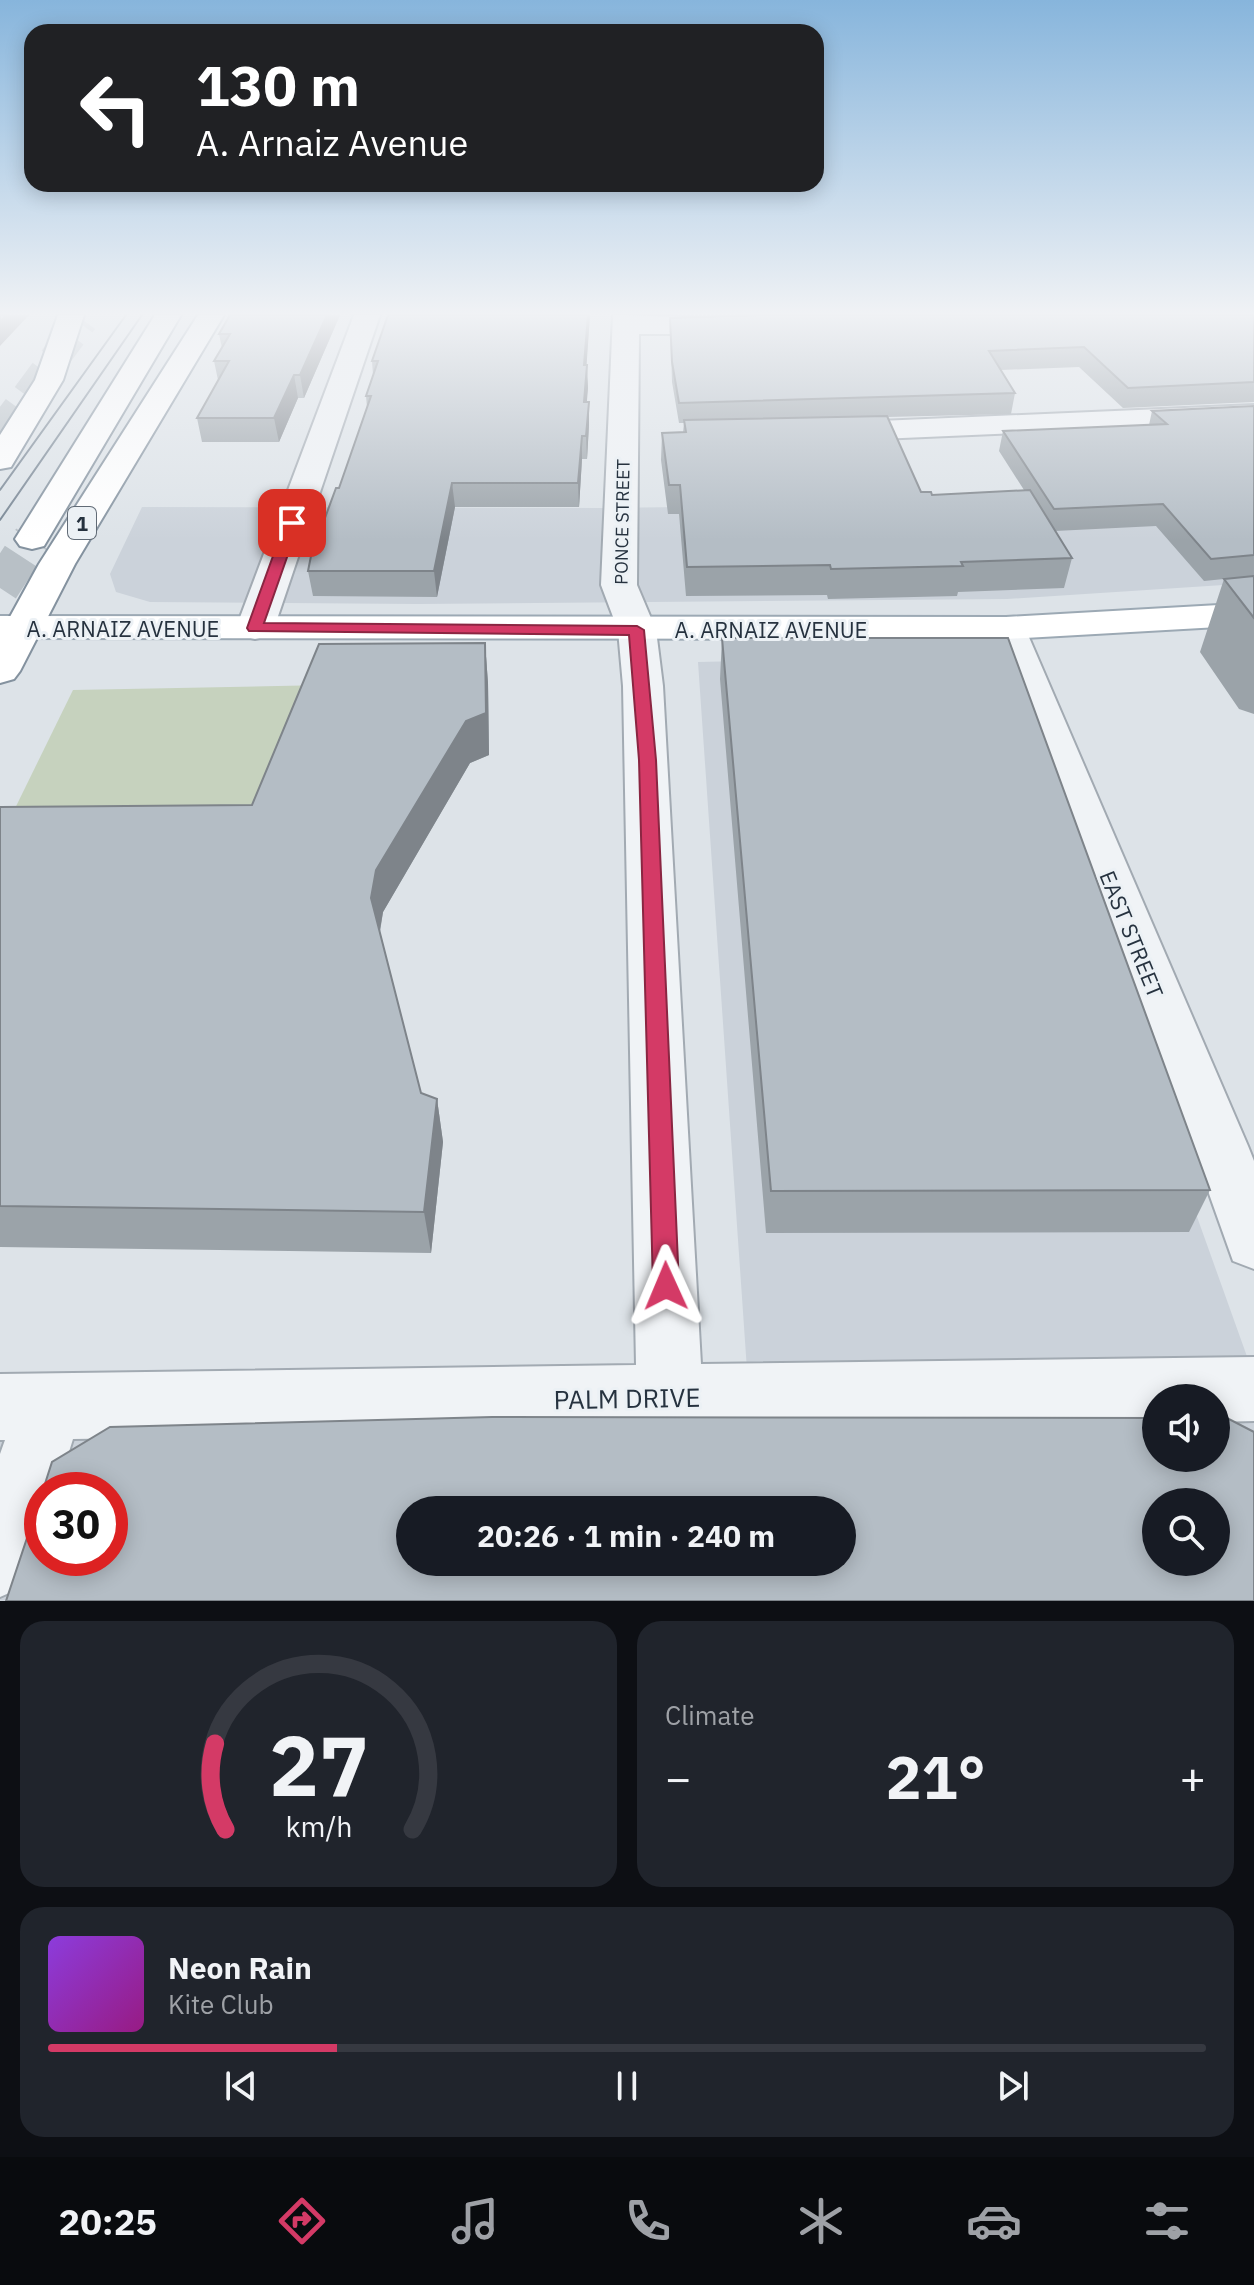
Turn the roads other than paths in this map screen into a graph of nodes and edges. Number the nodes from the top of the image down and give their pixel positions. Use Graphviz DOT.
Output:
graph roads {
  1 [pos="43,390"];
  2 [pos="123,390"];
  3 [pos="147,390"];
  4 [pos="165,390"];
  5 [pos="340,390"];
  6 [pos="634,390"];
  7 [pos="1254,414"];
  8 [pos="804,433"];
  9 [pos="108,457"];
  10 [pos="0,460"];
  11 [pos="32,539"];
  12 [pos="1254,614"];
  13 [pos="12,627"];
  14 [pos="255,628"];
  15 [pos="1006,628"];
  16 [pos="637,630"];
  17 [pos="0,671"];
  18 [pos="1254,1242"];
  19 [pos="1254,1389"];
  20 [pos="670,1397"];
  21 [pos="24,1407"];
  22 [pos="0,1561"];
  1 -- 10 [label="main road"];
  2 -- 11 [label="main road"];
  3 -- 9 [label="main road"];
  4 -- 13 [label="main road, 1"];
  5 -- 14 [label="street"];
  6 -- 16 [label="street, PONCE STREET"];
  7 -- 8 [label="street"];
  12 -- 15 [label="main road, A. ARNAIZ AVENUE"];
  13 -- 14 [label="main road, A. ARNAIZ AVENUE"];
  13 -- 17 [label="main road, 1"];
  14 -- 16 [label="main road, A. ARNAIZ AVENUE"];
  15 -- 16 [label="main road, A. ARNAIZ AVENUE"];
  15 -- 18 [label="street, EAST STREET"];
  16 -- 20 [label="street, PONCE STREET"];
  19 -- 20 [label="street, PALM DRIVE"];
  20 -- 21 [label="street, PALM DRIVE"];
  21 -- 22 [label="street"];
}
